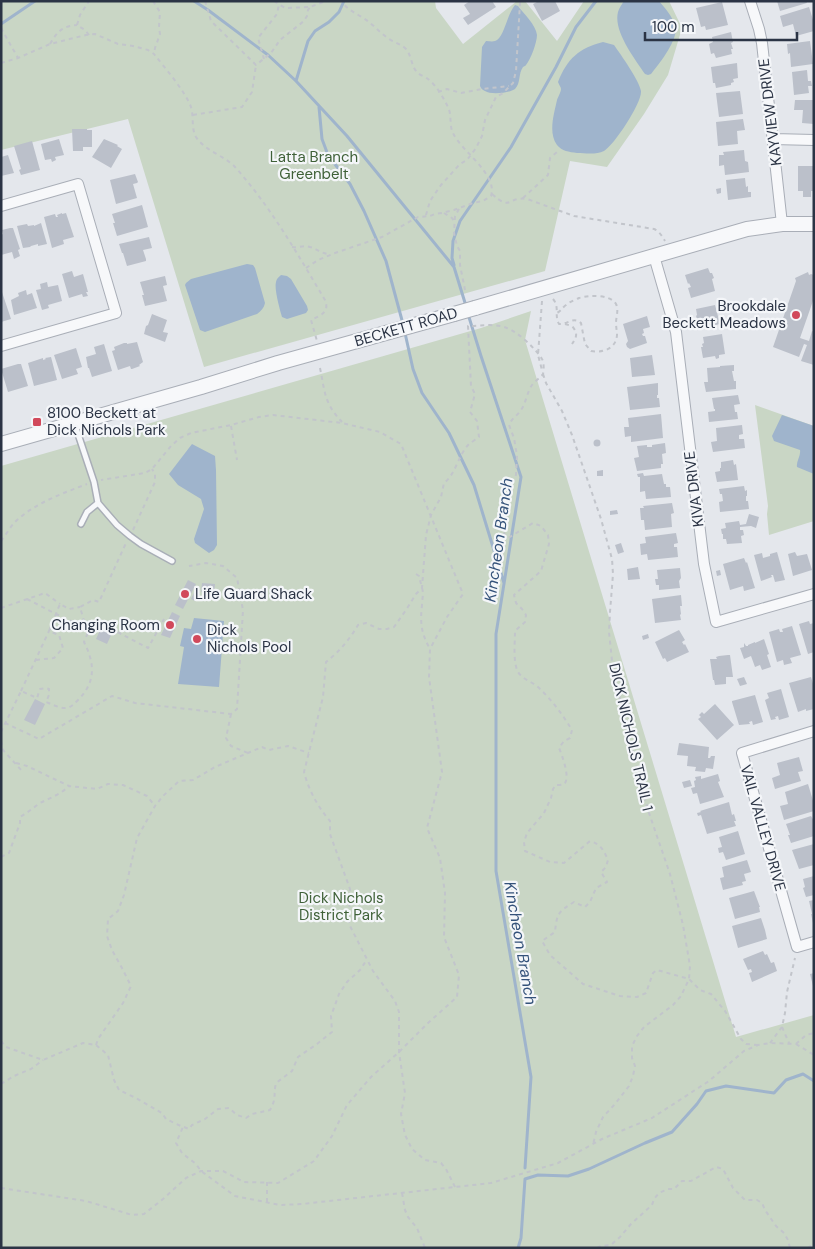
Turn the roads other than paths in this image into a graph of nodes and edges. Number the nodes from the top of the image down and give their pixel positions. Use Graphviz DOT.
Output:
graph roads {
  1 [pos="750,1"];
  2 [pos="773,139"];
  3 [pos="814,140"];
  4 [pos="1,206"];
  5 [pos="782,224"];
  6 [pos="814,224"];
  7 [pos="654,256"];
  8 [pos="1,346"];
  9 [pos="74,422"];
  10 [pos="1,444"];
  11 [pos="98,503"];
  12 [pos="81,524"];
  13 [pos="172,561"];
  14 [pos="814,594"];
  15 [pos="814,731"];
  16 [pos="814,942"];
  1 -- 2 [label="street, KAYVIEW DRIVE"];
  2 -- 3 [label="street"];
  2 -- 5 [label="street, KAYVIEW DRIVE"];
  4 -- 8 [label="street"];
  5 -- 6 [label="street, BECKETT ROAD"];
  5 -- 7 [label="street, BECKETT ROAD"];
  7 -- 9 [label="street, BECKETT ROAD, bridge"];
  7 -- 14 [label="street, KIVA DRIVE"];
  9 -- 10 [label="street, BECKETT ROAD"];
  9 -- 11 [label="lane"];
  11 -- 12 [label="lane"];
  11 -- 13 [label="lane"];
  15 -- 16 [label="street, VAIL VALLEY DRIVE"];
}
